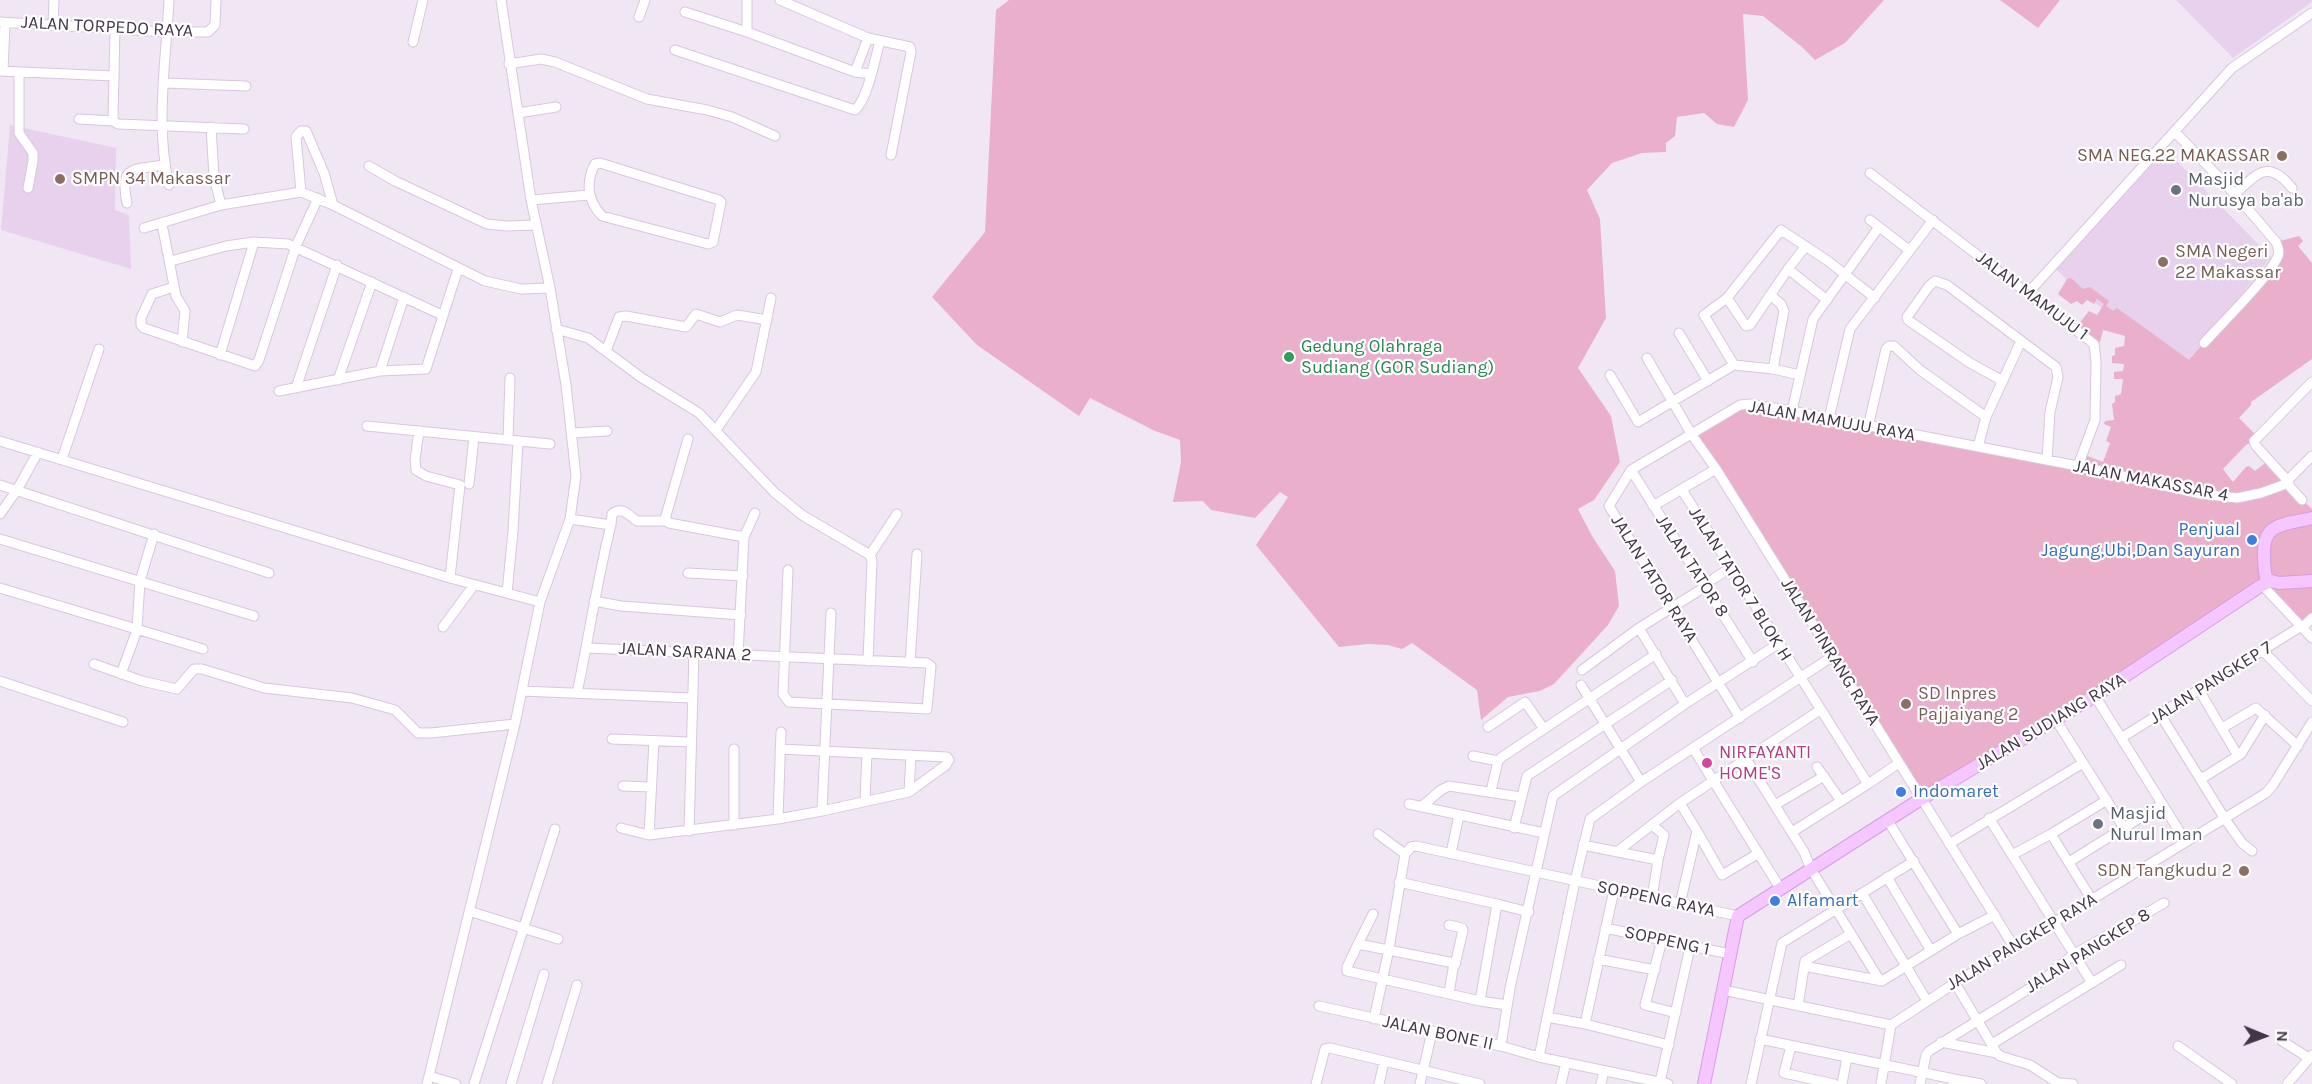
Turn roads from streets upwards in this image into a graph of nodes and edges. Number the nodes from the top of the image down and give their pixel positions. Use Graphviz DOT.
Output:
graph roads {
  1 [pos="54,0"];
  2 [pos="169,0"];
  3 [pos="216,0"];
  4 [pos="423,0"];
  5 [pos="501,0"];
  6 [pos="645,0"];
  7 [pos="747,0"];
  8 [pos="780,0"];
  9 [pos="808,0"];
  10 [pos="804,10"];
  11 [pos="685,12"];
  12 [pos="2312,13"];
  13 [pos="639,17"];
  14 [pos="2,23"];
  15 [pos="53,26"];
  16 [pos="115,28"];
  17 [pos="167,32"];
  18 [pos="747,32"];
  19 [pos="868,38"];
  20 [pos="880,41"];
  21 [pos="413,42"];
  22 [pos="675,50"];
  23 [pos="509,64"];
  24 [pos="2,71"];
  25 [pos="19,72"];
  26 [pos="855,72"];
  27 [pos="871,74"];
  28 [pos="114,75"];
  29 [pos="165,83"];
  30 [pos="246,86"];
  31 [pos="556,107"];
  32 [pos="518,113"];
  33 [pos="79,119"];
  34 [pos="113,121"];
  35 [pos="162,126"];
  36 [pos="212,127"];
  37 [pos="244,129"];
  38 [pos="2175,132"];
  39 [pos="775,136"];
  40 [pos="891,155"];
  41 [pos="164,165"];
  42 [pos="369,166"];
  43 [pos="1870,173"];
  44 [pos="169,185"];
  45 [pos="28,188"];
  46 [pos="2292,188"];
  47 [pos="301,192"];
  48 [pos="2235,194"];
  49 [pos="589,195"];
  50 [pos="318,198"];
  51 [pos="531,200"];
  52 [pos="127,203"];
  53 [pos="221,205"];
  54 [pos="333,205"];
  55 [pos="1870,220"];
  56 [pos="1933,220"];
  57 [pos="162,224"];
  58 [pos="536,225"];
  59 [pos="1880,227"];
  60 [pos="144,228"];
  61 [pos="254,242"];
  62 [pos="296,246"];
  63 [pos="1805,247"];
  64 [pos="1910,250"];
  65 [pos="171,261"];
  66 [pos="337,265"];
  67 [pos="459,269"];
  68 [pos="1788,269"];
  69 [pos="1844,276"];
  70 [pos="372,282"];
  71 [pos="174,287"];
  72 [pos="550,288"];
  73 [pos="2028,293"];
  74 [pos="1770,295"];
  75 [pos="404,297"];
  76 [pos="771,298"];
  77 [pos="1727,298"];
  78 [pos="1875,298"];
  79 [pos="1827,300"];
  80 [pos="442,315"];
  81 [pos="767,320"];
  82 [pos="556,329"];
  83 [pos="1679,333"];
  84 [pos="2021,341"];
  85 [pos="182,342"];
  86 [pos="2204,343"];
  87 [pos="99,349"];
  88 [pos="606,351"];
  89 [pos="220,356"];
  90 [pos="1647,358"];
  91 [pos="1734,365"];
  92 [pos="1773,369"];
  93 [pos="380,372"];
  94 [pos="1610,375"];
  95 [pos="1800,375"];
  96 [pos="510,378"];
  97 [pos="338,380"];
  98 [pos="1708,381"];
  99 [pos="2003,381"];
  100 [pos="2312,382"];
  101 [pos="296,388"];
  102 [pos="279,391"];
  103 [pos="1673,402"];
  104 [pos="1792,411"];
  105 [pos="1986,417"];
  106 [pos="1829,418"];
  107 [pos="367,426"];
  108 [pos="1868,427"];
  109 [pos="716,430"];
  110 [pos="419,431"];
  111 [pos="607,431"];
  112 [pos="572,433"];
  113 [pos="1692,435"];
  114 [pos="474,437"];
  115 [pos="688,439"];
  116 [pos="0,441"];
  117 [pos="513,441"];
  118 [pos="550,444"];
  119 [pos="1978,447"];
  120 [pos="38,452"];
  121 [pos="2312,456"];
  122 [pos="62,459"];
  123 [pos="2047,460"];
  124 [pos="2078,466"];
  125 [pos="1716,469"];
  126 [pos="1631,470"];
  127 [pos="2288,480"];
  128 [pos="469,484"];
  129 [pos="0,485"];
  130 [pos="17,490"];
  131 [pos="1682,490"];
  132 [pos="2302,500"];
  133 [pos="1653,506"];
  134 [pos="755,513"];
  135 [pos="0,514"];
  136 [pos="897,514"];
  137 [pos="2312,518"];
  138 [pos="570,519"];
  139 [pos="666,521"];
  140 [pos="611,525"];
  141 [pos="153,534"];
  142 [pos="744,537"];
  143 [pos="0,539"];
  144 [pos="917,554"];
  145 [pos="870,555"];
  146 [pos="1730,568"];
  147 [pos="788,570"];
  148 [pos="269,573"];
  149 [pos="688,573"];
  150 [pos="743,576"];
  151 [pos="450,578"];
  152 [pos="2267,580"];
  153 [pos="140,581"];
  154 [pos="2310,582"];
  155 [pos="474,585"];
  156 [pos="1705,586"];
  157 [pos="0,588"];
  158 [pos="507,593"];
  159 [pos="594,601"];
  160 [pos="540,602"];
  161 [pos="1672,607"];
  162 [pos="831,613"];
  163 [pos="741,615"];
  164 [pos="254,616"];
  165 [pos="2312,618"];
  166 [pos="443,627"];
  167 [pos="1639,628"];
  168 [pos="2301,628"];
  169 [pos="137,630"];
  170 [pos="2312,638"];
  171 [pos="1778,644"];
  172 [pos="203,648"];
  173 [pos="587,648"];
  174 [pos="2262,650"];
  175 [pos="694,652"];
  176 [pos="1656,654"];
  177 [pos="738,655"];
  178 [pos="784,656"];
  179 [pos="1833,656"];
  180 [pos="828,658"];
  181 [pos="868,661"];
  182 [pos="1753,662"];
  183 [pos="910,663"];
  184 [pos="94,664"];
  185 [pos="1582,670"];
  186 [pos="122,674"];
  187 [pos="1799,679"];
  188 [pos="1672,680"];
  189 [pos="0,681"];
  190 [pos="1718,682"];
  191 [pos="1581,685"];
  192 [pos="2199,690"];
  193 [pos="522,691"];
  194 [pos="577,693"];
  195 [pos="2095,696"];
  196 [pos="692,698"];
  197 [pos="1590,699"];
  198 [pos="2312,700"];
  199 [pos="1686,704"];
  200 [pos="826,705"];
  201 [pos="1820,710"];
  202 [pos="2160,714"];
  203 [pos="2265,715"];
  204 [pos="1740,718"];
  205 [pos="2056,720"];
  206 [pos="123,722"];
  207 [pos="2312,722"];
  208 [pos="515,724"];
  209 [pos="1606,725"];
  210 [pos="1488,727"];
  211 [pos="2222,728"];
  212 [pos="1544,729"];
  213 [pos="781,732"];
  214 [pos="2121,738"];
  215 [pos="612,739"];
  216 [pos="654,741"];
  217 [pos="692,742"];
  218 [pos="2298,746"];
  219 [pos="1620,748"];
  220 [pos="1693,748"];
  221 [pos="734,749"];
  222 [pos="780,749"];
  223 [pos="824,750"];
  224 [pos="867,753"];
  225 [pos="911,754"];
  226 [pos="1473,756"];
  227 [pos="2238,756"];
  228 [pos="1746,759"];
  229 [pos="1498,761"];
  230 [pos="1899,763"];
  231 [pos="2083,763"];
  232 [pos="1816,766"];
  233 [pos="1824,776"];
  234 [pos="2201,779"];
  235 [pos="1713,780"];
  236 [pos="1641,782"];
  237 [pos="1868,784"];
  238 [pos="623,786"];
  239 [pos="651,787"];
  240 [pos="1491,791"];
  241 [pos="909,792"];
  242 [pos="1521,796"];
  243 [pos="1921,799"];
  244 [pos="2107,800"];
  245 [pos="865,801"];
  246 [pos="1841,801"];
  247 [pos="1680,803"];
  248 [pos="1409,804"];
  249 [pos="2162,804"];
  250 [pos="1775,805"];
  251 [pos="1421,807"];
  252 [pos="822,811"];
  253 [pos="1459,815"];
  254 [pos="1989,818"];
  255 [pos="778,819"];
  256 [pos="2225,819"];
  257 [pos="1888,821"];
  258 [pos="734,825"];
  259 [pos="1652,825"];
  260 [pos="621,828"];
  261 [pos="1514,828"];
  262 [pos="2124,828"];
  263 [pos="555,829"];
  264 [pos="689,831"];
  265 [pos="1698,831"];
  266 [pos="1792,832"];
  267 [pos="1544,833"];
  268 [pos="1378,834"];
  269 [pos="2051,834"];
  270 [pos="649,835"];
  271 [pos="2186,842"];
  272 [pos="1583,844"];
  273 [pos="1949,844"];
  274 [pos="2250,849"];
  275 [pos="1618,850"];
  276 [pos="1451,853"];
  277 [pos="1760,853"];
  278 [pos="1405,854"];
  279 [pos="2012,855"];
  280 [pos="1658,860"];
  281 [pos="1914,861"];
  282 [pos="2069,862"];
  283 [pos="1811,869"];
  284 [pos="1538,873"];
  285 [pos="1887,877"];
  286 [pos="1575,880"];
  287 [pos="1399,882"];
  288 [pos="1780,888"];
  289 [pos="1614,890"];
  290 [pos="1862,893"];
  291 [pos="1652,898"];
  292 [pos="2092,900"];
  293 [pos="2164,903"];
  294 [pos="1497,904"];
  295 [pos="1680,904"];
  296 [pos="1837,909"];
  297 [pos="470,911"];
  298 [pos="1529,912"];
  299 [pos="1373,914"];
  300 [pos="1995,915"];
  301 [pos="1737,916"];
  302 [pos="2054,922"];
  303 [pos="1449,925"];
  304 [pos="524,928"];
  305 [pos="1605,928"];
  306 [pos="1851,934"];
  307 [pos="1958,934"];
  308 [pos="558,939"];
  309 [pos="1662,940"];
  310 [pos="1358,944"];
  311 [pos="1690,946"];
  312 [pos="2014,947"];
  313 [pos="1389,949"];
  314 [pos="1931,951"];
  315 [pos="1730,954"];
  316 [pos="2073,955"];
  317 [pos="1598,959"];
  318 [pos="1455,965"];
  319 [pos="2121,965"];
  320 [pos="1804,966"];
  321 [pos="1907,967"];
  322 [pos="1655,970"];
  323 [pos="544,974"];
  324 [pos="1383,979"];
  325 [pos="1880,981"];
  326 [pos="1955,983"];
  327 [pos="2092,983"];
  328 [pos="577,985"];
  329 [pos="1723,990"];
  330 [pos="1449,993"];
  331 [pos="1480,1000"];
  332 [pos="1769,1000"];
  333 [pos="1927,1000"];
  334 [pos="1507,1005"];
  335 [pos="1319,1006"];
  336 [pos="1798,1006"];
  337 [pos="1676,1014"];
  338 [pos="1547,1017"];
  339 [pos="1374,1019"];
  340 [pos="1977,1021"];
  341 [pos="1586,1024"];
  342 [pos="1891,1025"];
  343 [pos="1432,1032"];
  344 [pos="1760,1039"];
  345 [pos="2282,1041"];
  346 [pos="1941,1042"];
  347 [pos="1669,1045"];
  348 [pos="1501,1046"];
  349 [pos="1791,1046"];
  350 [pos="2178,1046"];
  351 [pos="1995,1049"];
  352 [pos="1539,1057"];
  353 [pos="1847,1057"];
  354 [pos="2311,1057"];
  355 [pos="1562,1061"];
  356 [pos="1384,1062"];
  357 [pos="1885,1065"];
  358 [pos="1423,1071"];
  359 [pos="1604,1071"];
  360 [pos="1923,1072"];
  361 [pos="1784,1073"];
  362 [pos="428,1080"];
  363 [pos="1462,1082"];
  364 [pos="1954,1082"];
  365 [pos="1664,1083"];
  366 [pos="456,1084"];
  367 [pos="474,1084"];
  368 [pos="511,1084"];
  369 [pos="547,1084"];
  370 [pos="1316,1084"];
  371 [pos="1379,1084"];
  372 [pos="1419,1084"];
  373 [pos="1480,1084"];
  374 [pos="1561,1084"];
  375 [pos="1601,1084"];
  376 [pos="1704,1084"];
  377 [pos="1751,1084"];
  378 [pos="1782,1084"];
  379 [pos="1834,1084"];
  380 [pos="1842,1084"];
  381 [pos="1881,1084"];
  382 [pos="1920,1084"];
  383 [pos="1981,1084"];
  384 [pos="2073,1084"];
  385 [pos="2232,1084"];
  386 [pos="2287,1084"];
  1 -- 15 [label="street"];
  2 -- 17 [label="street"];
  3 -- 17 [label="street, JALAN TORPEDO RAYA"];
  4 -- 21 [label="street"];
  5 -- 23 [label="street"];
  6 -- 13 [label="street"];
  7 -- 18 [label="street"];
  8 -- 10 [label="street"];
  9 -- 10 [label="street"];
  10 -- 19 [label="street"];
  11 -- 18 [label="street"];
  12 -- 38 [label="street"];
  14 -- 15 [label="street, JALAN TORPEDO RAYA"];
  14 -- 24 [label="street"];
  15 -- 16 [label="street, JALAN TORPEDO RAYA"];
  16 -- 17 [label="street, JALAN TORPEDO RAYA"];
  16 -- 28 [label="street"];
  17 -- 29 [label="street"];
  18 -- 26 [label="street"];
  19 -- 20 [label="street"];
  19 -- 26 [label="street"];
  20 -- 27 [label="street"];
  20 -- 40 [label="street"];
  22 -- 27 [label="street"];
  23 -- 32 [label="street"];
  23 -- 39 [label="street"];
  24 -- 25 [label="street"];
  25 -- 28 [label="street"];
  25 -- 45 [label="street"];
  26 -- 27 [label="street"];
  28 -- 34 [label="street"];
  29 -- 30 [label="street"];
  29 -- 35 [label="street"];
  31 -- 32 [label="street"];
  32 -- 51 [label="street"];
  33 -- 34 [label="street"];
  34 -- 35 [label="street"];
  35 -- 36 [label="street"];
  35 -- 41 [label="street"];
  36 -- 37 [label="street"];
  36 -- 53 [label="street"];
  38 -- 48 [label="street"];
  38 -- 73 [label="street"];
  41 -- 44 [label="street"];
  41 -- 52 [label="street"];
  42 -- 58 [label="street"];
  43 -- 56 [label="street, JALAN MAMUJU 1"];
  46 -- 48 [label="street"];
  47 -- 50 [label="street"];
  47 -- 53 [label="street"];
  47 -- 54 [label="street"];
  48 -- 86 [label="street"];
  49 -- 49 [label="street"];
  49 -- 51 [label="street"];
  50 -- 54 [label="street"];
  50 -- 62 [label="street"];
  51 -- 58 [label="street"];
  53 -- 57 [label="street"];
  54 -- 67 [label="street"];
  55 -- 59 [label="street"];
  56 -- 64 [label="street"];
  56 -- 73 [label="street, JALAN MAMUJU 1"];
  57 -- 60 [label="street"];
  57 -- 65 [label="street"];
  58 -- 72 [label="street"];
  59 -- 64 [label="street"];
  59 -- 69 [label="street"];
  61 -- 62 [label="street"];
  61 -- 65 [label="street"];
  61 -- 89 [label="street"];
  62 -- 66 [label="street"];
  62 -- 89 [label="street"];
  63 -- 68 [label="street"];
  63 -- 69 [label="street"];
  63 -- 77 [label="street"];
  64 -- 78 [label="street"];
  65 -- 71 [label="street"];
  66 -- 70 [label="street"];
  66 -- 101 [label="street"];
  67 -- 72 [label="street"];
  67 -- 80 [label="street"];
  68 -- 74 [label="street"];
  68 -- 79 [label="street"];
  69 -- 78 [label="street"];
  69 -- 79 [label="street"];
  70 -- 75 [label="street"];
  70 -- 97 [label="street"];
  71 -- 85 [label="street"];
  71 -- 85 [label="street"];
  72 -- 82 [label="street"];
  73 -- 124 [label="street, JALAN MAMUJU 1"];
  74 -- 77 [label="street"];
  74 -- 92 [label="street"];
  75 -- 80 [label="street"];
  75 -- 93 [label="street"];
  76 -- 81 [label="street"];
  77 -- 91 [label="street"];
  78 -- 106 [label="street"];
  79 -- 95 [label="street"];
  80 -- 93 [label="street"];
  81 -- 88 [label="street"];
  81 -- 109 [label="street"];
  82 -- 88 [label="street"];
  82 -- 112 [label="street"];
  83 -- 98 [label="street"];
  84 -- 99 [label="street"];
  84 -- 99 [label="street"];
  84 -- 123 [label="street"];
  85 -- 89 [label="street"];
  87 -- 122 [label="street"];
  88 -- 109 [label="street"];
  90 -- 103 [label="street, JALAN PINRANG RAYA"];
  91 -- 92 [label="street"];
  91 -- 98 [label="street"];
  92 -- 95 [label="street"];
  93 -- 97 [label="street"];
  94 -- 103 [label="street"];
  95 -- 104 [label="street"];
  96 -- 117 [label="street"];
  97 -- 101 [label="street"];
  98 -- 103 [label="street"];
  99 -- 105 [label="street"];
  100 -- 127 [label="street"];
  101 -- 102 [label="street"];
  103 -- 113 [label="street, JALAN PINRANG RAYA"];
  104 -- 106 [label="street, JALAN MAMUJU RAYA"];
  104 -- 113 [label="street, JALAN MAMUJU RAYA"];
  105 -- 108 [label="street"];
  105 -- 119 [label="street"];
  106 -- 108 [label="street, JALAN MAMUJU RAYA"];
  107 -- 110 [label="street"];
  108 -- 119 [label="street, JALAN MAMUJU RAYA"];
  109 -- 145 [label="street"];
  110 -- 114 [label="street"];
  110 -- 151 [label="street"];
  111 -- 112 [label="street"];
  112 -- 138 [label="street"];
  113 -- 125 [label="street, JALAN PINRANG RAYA"];
  113 -- 126 [label="street, JALAN TATOR RAYA"];
  114 -- 117 [label="street"];
  114 -- 128 [label="street"];
  115 -- 139 [label="street"];
  116 -- 120 [label="street"];
  117 -- 118 [label="street"];
  117 -- 158 [label="street"];
  119 -- 123 [label="street, JALAN MAKASSAR 4"];
  120 -- 122 [label="street"];
  120 -- 130 [label="street"];
  121 -- 127 [label="street, JALAN MAKASSAR 4"];
  122 -- 151 [label="street"];
  123 -- 124 [label="street, JALAN MAKASSAR 4"];
  124 -- 127 [label="street, JALAN MAKASSAR 4"];
  125 -- 131 [label="street"];
  125 -- 179 [label="street, JALAN PINRANG RAYA"];
  126 -- 133 [label="street, JALAN TATOR 8"];
  126 -- 161 [label="street, JALAN TATOR RAYA"];
  127 -- 132 [label="street"];
  129 -- 130 [label="street"];
  130 -- 135 [label="street"];
  130 -- 141 [label="street"];
  131 -- 133 [label="street"];
  131 -- 146 [label="street, JALAN TATOR 7 BLOK H"];
  133 -- 156 [label="street, JALAN TATOR 8"];
  134 -- 142 [label="street"];
  136 -- 145 [label="street"];
  137 -- 152 [label="street"];
  138 -- 140 [label="street"];
  138 -- 160 [label="street"];
  139 -- 140 [label="street"];
  139 -- 142 [label="street"];
  140 -- 159 [label="street"];
  141 -- 148 [label="street"];
  141 -- 153 [label="street"];
  142 -- 150 [label="street"];
  143 -- 153 [label="street"];
  144 -- 183 [label="street"];
  145 -- 181 [label="street"];
  146 -- 156 [label="street"];
  146 -- 171 [label="street, JALAN TATOR 7 BLOK H"];
  147 -- 178 [label="street"];
  149 -- 150 [label="street"];
  150 -- 163 [label="street"];
  151 -- 155 [label="street"];
  152 -- 154 [label="street"];
  152 -- 168 [label="street"];
  152 -- 195 [label="street, JALAN SUDIANG RAYA"];
  153 -- 164 [label="street"];
  153 -- 169 [label="street"];
  155 -- 158 [label="street"];
  155 -- 166 [label="street"];
  156 -- 161 [label="street"];
  156 -- 182 [label="street, JALAN TATOR 8"];
  157 -- 169 [label="street"];
  158 -- 160 [label="street"];
  159 -- 163 [label="street"];
  159 -- 173 [label="street"];
  160 -- 193 [label="street"];
  161 -- 167 [label="street"];
  161 -- 190 [label="street, JALAN TATOR RAYA"];
  162 -- 180 [label="street"];
  163 -- 177 [label="street"];
  165 -- 168 [label="street, JALAN PANGKEP 7"];
  167 -- 176 [label="street"];
  167 -- 185 [label="street"];
  168 -- 170 [label="street"];
  168 -- 174 [label="street, JALAN PANGKEP 7"];
  169 -- 172 [label="street"];
  169 -- 186 [label="street"];
  171 -- 182 [label="street"];
  171 -- 187 [label="street, JALAN TATOR 7 BLOK H"];
  173 -- 175 [label="street, JALAN SARANA 2"];
  173 -- 194 [label="street"];
  174 -- 192 [label="street, JALAN PANGKEP 7"];
  174 -- 198 [label="street"];
  175 -- 177 [label="street, JALAN SARANA 2"];
  175 -- 196 [label="street"];
  176 -- 188 [label="street"];
  176 -- 197 [label="street"];
  177 -- 178 [label="street, JALAN SARANA 2"];
  178 -- 180 [label="street, JALAN SARANA 2"];
  178 -- 200 [label="street"];
  179 -- 187 [label="street"];
  179 -- 230 [label="street, JALAN PINRANG RAYA"];
  180 -- 181 [label="street, JALAN SARANA 2"];
  180 -- 200 [label="street"];
  181 -- 183 [label="street, JALAN SARANA 2"];
  182 -- 190 [label="street"];
  183 -- 200 [label="street"];
  184 -- 186 [label="street"];
  186 -- 208 [label="street"];
  187 -- 201 [label="street, JALAN TATOR 7 BLOK H"];
  187 -- 204 [label="street"];
  188 -- 199 [label="street"];
  188 -- 209 [label="street"];
  189 -- 206 [label="street"];
  190 -- 199 [label="street"];
  190 -- 204 [label="street, JALAN TATOR RAYA"];
  191 -- 197 [label="street"];
  192 -- 202 [label="street, JALAN PANGKEP 7"];
  192 -- 211 [label="street"];
  193 -- 194 [label="street"];
  193 -- 208 [label="street"];
  194 -- 196 [label="street"];
  195 -- 205 [label="street, JALAN SUDIANG RAYA"];
  195 -- 214 [label="street"];
  196 -- 217 [label="street"];
  197 -- 209 [label="street"];
  197 -- 212 [label="street"];
  199 -- 219 [label="street"];
  200 -- 223 [label="street"];
  201 -- 228 [label="street"];
  201 -- 237 [label="street, JALAN TATOR 7 BLOK H"];
  202 -- 214 [label="street, JALAN PANGKEP 7"];
  202 -- 234 [label="street"];
  203 -- 211 [label="street"];
  203 -- 218 [label="street"];
  203 -- 227 [label="street"];
  204 -- 220 [label="street"];
  205 -- 231 [label="street"];
  205 -- 243 [label="street, JALAN SUDIANG RAYA"];
  207 -- 218 [label="street, JALAN PANGKEP RAYA"];
  208 -- 297 [label="street"];
  209 -- 219 [label="street"];
  209 -- 242 [label="street"];
  210 -- 212 [label="street"];
  211 -- 227 [label="street"];
  212 -- 229 [label="street"];
  213 -- 222 [label="street"];
  214 -- 249 [label="street"];
  215 -- 216 [label="street"];
  216 -- 217 [label="street"];
  216 -- 239 [label="street"];
  217 -- 264 [label="street"];
  218 -- 256 [label="street, JALAN PANGKEP RAYA"];
  219 -- 236 [label="street"];
  219 -- 267 [label="street"];
  220 -- 235 [label="street"];
  220 -- 236 [label="street"];
  221 -- 258 [label="street"];
  222 -- 223 [label="street"];
  222 -- 255 [label="street"];
  223 -- 224 [label="street"];
  223 -- 252 [label="street"];
  224 -- 225 [label="street"];
  224 -- 245 [label="street"];
  225 -- 241 [label="street"];
  225 -- 241 [label="street"];
  226 -- 229 [label="street"];
  227 -- 234 [label="street"];
  228 -- 235 [label="street"];
  228 -- 250 [label="street"];
  229 -- 240 [label="street"];
  230 -- 237 [label="street"];
  230 -- 243 [label="street, JALAN PINRANG RAYA"];
  231 -- 244 [label="street"];
  231 -- 254 [label="street"];
  232 -- 233 [label="street"];
  233 -- 246 [label="street"];
  233 -- 250 [label="street"];
  234 -- 256 [label="street"];
  235 -- 247 [label="street"];
  235 -- 277 [label="street"];
  236 -- 272 [label="street"];
  237 -- 246 [label="street"];
  238 -- 239 [label="street"];
  239 -- 270 [label="street"];
  240 -- 242 [label="street"];
  240 -- 251 [label="street"];
  241 -- 245 [label="street"];
  242 -- 261 [label="street"];
  243 -- 257 [label="street, JALAN SUDIANG RAYA"];
  243 -- 273 [label="street, JALAN PINRANG RAYA"];
  244 -- 262 [label="street"];
  244 -- 269 [label="street"];
  245 -- 252 [label="street"];
  246 -- 266 [label="street"];
  247 -- 259 [label="street"];
  247 -- 265 [label="street"];
  248 -- 251 [label="street"];
  249 -- 262 [label="street"];
  249 -- 271 [label="street"];
  250 -- 266 [label="street"];
  251 -- 253 [label="street"];
  252 -- 255 [label="street"];
  253 -- 261 [label="street"];
  253 -- 276 [label="street"];
  254 -- 273 [label="street"];
  254 -- 279 [label="street"];
  255 -- 258 [label="street"];
  256 -- 271 [label="street, JALAN PANGKEP RAYA"];
  256 -- 274 [label="street"];
  257 -- 281 [label="street"];
  257 -- 283 [label="street, JALAN SUDIANG RAYA"];
  258 -- 264 [label="street"];
  259 -- 275 [label="street"];
  259 -- 280 [label="street"];
  260 -- 270 [label="street"];
  261 -- 267 [label="street"];
  262 -- 282 [label="street"];
  263 -- 304 [label="street"];
  264 -- 270 [label="street"];
  265 -- 277 [label="street"];
  265 -- 295 [label="street"];
  266 -- 283 [label="street"];
  267 -- 284 [label="street"];
  268 -- 278 [label="street"];
  269 -- 279 [label="street"];
  269 -- 282 [label="street"];
  271 -- 292 [label="street, JALAN PANGKEP RAYA"];
  272 -- 275 [label="street"];
  272 -- 286 [label="street"];
  273 -- 300 [label="street, JALAN PINRANG RAYA"];
  275 -- 280 [label="street"];
  276 -- 278 [label="street, SOPPENG RAYA"];
  276 -- 284 [label="street, SOPPENG RAYA"];
  277 -- 288 [label="street"];
  278 -- 287 [label="street"];
  279 -- 302 [label="street"];
  280 -- 291 [label="street"];
  281 -- 285 [label="street"];
  281 -- 307 [label="street"];
  282 -- 292 [label="street"];
  283 -- 288 [label="street, JALAN SUDIANG RAYA"];
  283 -- 296 [label="street"];
  284 -- 286 [label="street, SOPPENG RAYA"];
  284 -- 298 [label="street"];
  285 -- 290 [label="street"];
  285 -- 314 [label="street"];
  286 -- 289 [label="street, SOPPENG RAYA"];
  286 -- 338 [label="street"];
  287 -- 294 [label="street"];
  287 -- 313 [label="street"];
  288 -- 301 [label="street, JALAN SUDIANG RAYA"];
  289 -- 291 [label="street, SOPPENG RAYA"];
  289 -- 305 [label="street"];
  290 -- 296 [label="street"];
  290 -- 321 [label="street"];
  291 -- 295 [label="street, SOPPENG RAYA"];
  292 -- 302 [label="street, JALAN PANGKEP RAYA"];
  293 -- 316 [label="street, JALAN PANGKEP 8"];
  294 -- 298 [label="street"];
  294 -- 331 [label="street"];
  295 -- 301 [label="street, SOPPENG RAYA"];
  296 -- 306 [label="street"];
  296 -- 332 [label="street"];
  297 -- 304 [label="street"];
  297 -- 362 [label="street"];
  298 -- 334 [label="street"];
  299 -- 310 [label="street"];
  300 -- 307 [label="street"];
  300 -- 312 [label="street, JALAN PINRANG RAYA"];
  301 -- 315 [label="street"];
  302 -- 312 [label="street, JALAN PANGKEP RAYA"];
  302 -- 316 [label="street"];
  303 -- 318 [label="street"];
  304 -- 308 [label="street"];
  304 -- 367 [label="street"];
  305 -- 309 [label="street, SOPPENG 1"];
  305 -- 317 [label="street"];
  306 -- 320 [label="street"];
  306 -- 325 [label="street"];
  307 -- 314 [label="street"];
  309 -- 311 [label="street, SOPPENG 1"];
  309 -- 322 [label="street"];
  310 -- 313 [label="street"];
  310 -- 324 [label="street"];
  311 -- 315 [label="street, SOPPENG 1"];
  311 -- 337 [label="street"];
  312 -- 326 [label="street, JALAN PANGKEP RAYA"];
  313 -- 318 [label="street"];
  313 -- 324 [label="street"];
  314 -- 321 [label="street"];
  315 -- 329 [label="street"];
  316 -- 327 [label="street"];
  316 -- 340 [label="street, JALAN PANGKEP 8"];
  317 -- 322 [label="street"];
  317 -- 341 [label="street"];
  318 -- 330 [label="street"];
  319 -- 327 [label="street"];
  320 -- 325 [label="street"];
  320 -- 336 [label="street"];
  321 -- 325 [label="street"];
  321 -- 333 [label="street"];
  322 -- 337 [label="street"];
  323 -- 368 [label="street"];
  324 -- 330 [label="street"];
  324 -- 339 [label="street"];
  326 -- 333 [label="street, JALAN PANGKEP RAYA"];
  326 -- 340 [label="street"];
  327 -- 351 [label="street"];
  328 -- 369 [label="street"];
  329 -- 332 [label="street"];
  329 -- 376 [label="street"];
  330 -- 331 [label="street"];
  331 -- 334 [label="street"];
  332 -- 336 [label="street"];
  332 -- 344 [label="street"];
  333 -- 342 [label="street, JALAN PANGKEP RAYA"];
  334 -- 348 [label="street"];
  335 -- 339 [label="street, JALAN BONE II"];
  336 -- 342 [label="street"];
  337 -- 347 [label="street"];
  338 -- 341 [label="street"];
  338 -- 352 [label="street"];
  339 -- 343 [label="street, JALAN BONE II"];
  340 -- 346 [label="street, JALAN PANGKEP 8"];
  340 -- 351 [label="street"];
  341 -- 347 [label="street"];
  342 -- 357 [label="street"];
  343 -- 348 [label="street, JALAN BONE II"];
  343 -- 358 [label="street"];
  344 -- 349 [label="street"];
  344 -- 377 [label="street"];
  345 -- 354 [label="street"];
  346 -- 351 [label="street"];
  346 -- 360 [label="street"];
  347 -- 365 [label="street"];
  348 -- 352 [label="street, JALAN BONE II"];
  349 -- 353 [label="street"];
  349 -- 361 [label="street"];
  350 -- 385 [label="street"];
  351 -- 384 [label="street"];
  352 -- 355 [label="street, JALAN BONE II"];
  353 -- 357 [label="street"];
  353 -- 380 [label="street"];
  354 -- 386 [label="street"];
  355 -- 359 [label="street, JALAN BONE II"];
  355 -- 374 [label="street"];
  356 -- 358 [label="street"];
  356 -- 370 [label="street"];
  356 -- 371 [label="street"];
  357 -- 360 [label="street"];
  357 -- 381 [label="street"];
  358 -- 363 [label="street"];
  358 -- 372 [label="street"];
  359 -- 365 [label="street, JALAN BONE II"];
  359 -- 375 [label="street"];
  360 -- 364 [label="street"];
  360 -- 382 [label="street"];
  361 -- 378 [label="street"];
  361 -- 379 [label="street"];
  362 -- 366 [label="street"];
  363 -- 373 [label="street"];
  364 -- 383 [label="street"];
}
